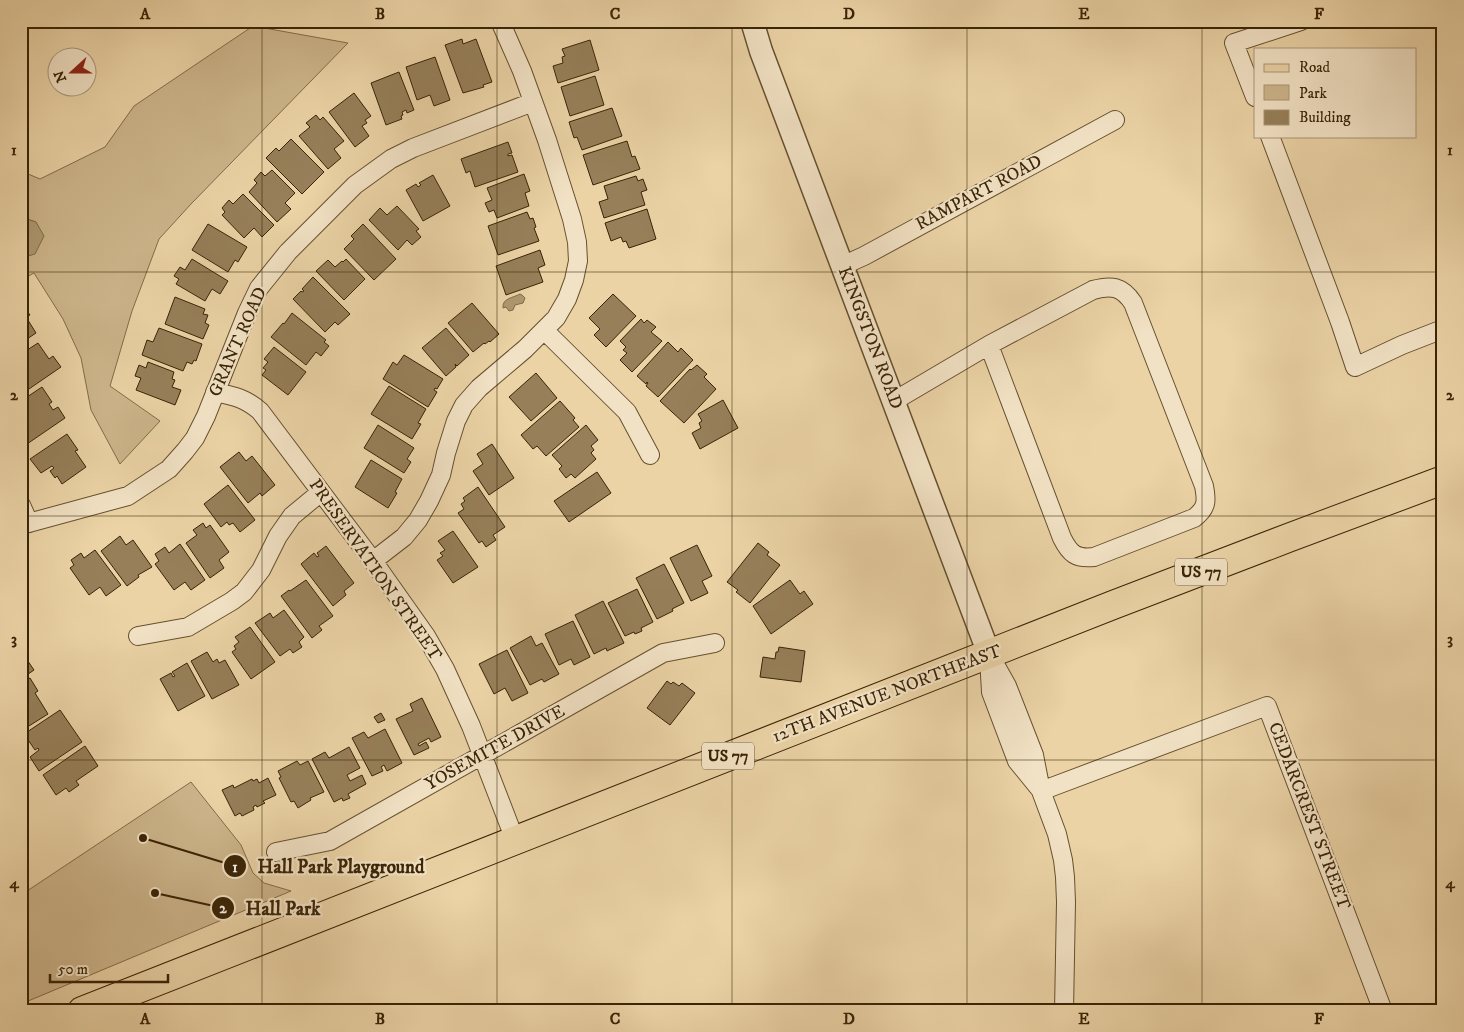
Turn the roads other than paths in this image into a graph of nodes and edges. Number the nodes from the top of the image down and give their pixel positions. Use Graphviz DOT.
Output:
graph roads {
  1 [pos="500,21"];
  2 [pos="752,21"];
  3 [pos="1301,21"];
  4 [pos="1254,94"];
  5 [pos="533,102"];
  6 [pos="1115,120"];
  7 [pos="1271,138"];
  8 [pos="842,266"];
  9 [pos="1443,329"];
  10 [pos="544,330"];
  11 [pos="989,345"];
  12 [pos="215,392"];
  13 [pos="894,401"];
  14 [pos="650,455"];
  15 [pos="1443,480"];
  16 [pos="322,492"];
  17 [pos="21,505"];
  18 [pos="25,524"];
  19 [pos="373,561"];
  20 [pos="138,636"];
  21 [pos="715,642"];
  22 [pos="989,654"];
  23 [pos="482,755"];
  24 [pos="1041,791"];
  25 [pos="515,840"];
  26 [pos="276,852"];
  27 [pos="82,1011"];
  28 [pos="1064,1011"];
  29 [pos="1383,1011"];
  1 -- 5 [label="street"];
  2 -- 8 [label="street, KINGSTON ROAD"];
  3 -- 4 [label="street"];
  5 -- 10 [label="street"];
  5 -- 12 [label="street, GRANT ROAD"];
  6 -- 8 [label="street, RAMPART ROAD"];
  7 -- 9 [label="street"];
  8 -- 13 [label="street, KINGSTON ROAD"];
  10 -- 14 [label="street"];
  10 -- 19 [label="street"];
  11 -- 11 [label="street"];
  11 -- 13 [label="street"];
  12 -- 16 [label="street, PRESERVATION STREET"];
  12 -- 18 [label="street, GRANT ROAD"];
  13 -- 22 [label="street, KINGSTON ROAD"];
  15 -- 22 [label="main road, 12TH AVENUE NORTHEAST / US 77"];
  16 -- 19 [label="street, PRESERVATION STREET"];
  16 -- 20 [label="street"];
  17 -- 18 [label="street"];
  19 -- 23 [label="street, PRESERVATION STREET"];
  21 -- 23 [label="street, YOSEMITE DRIVE"];
  22 -- 24 [label="street"];
  22 -- 25 [label="main road, 12TH AVENUE NORTHEAST / US 77"];
  23 -- 25 [label="street, PRESERVATION STREET"];
  23 -- 26 [label="street, YOSEMITE DRIVE"];
  24 -- 28 [label="street"];
  24 -- 29 [label="street, CEDARCREST STREET"];
  25 -- 27 [label="main road, 12TH AVENUE NORTHEAST / US 77"];
}
